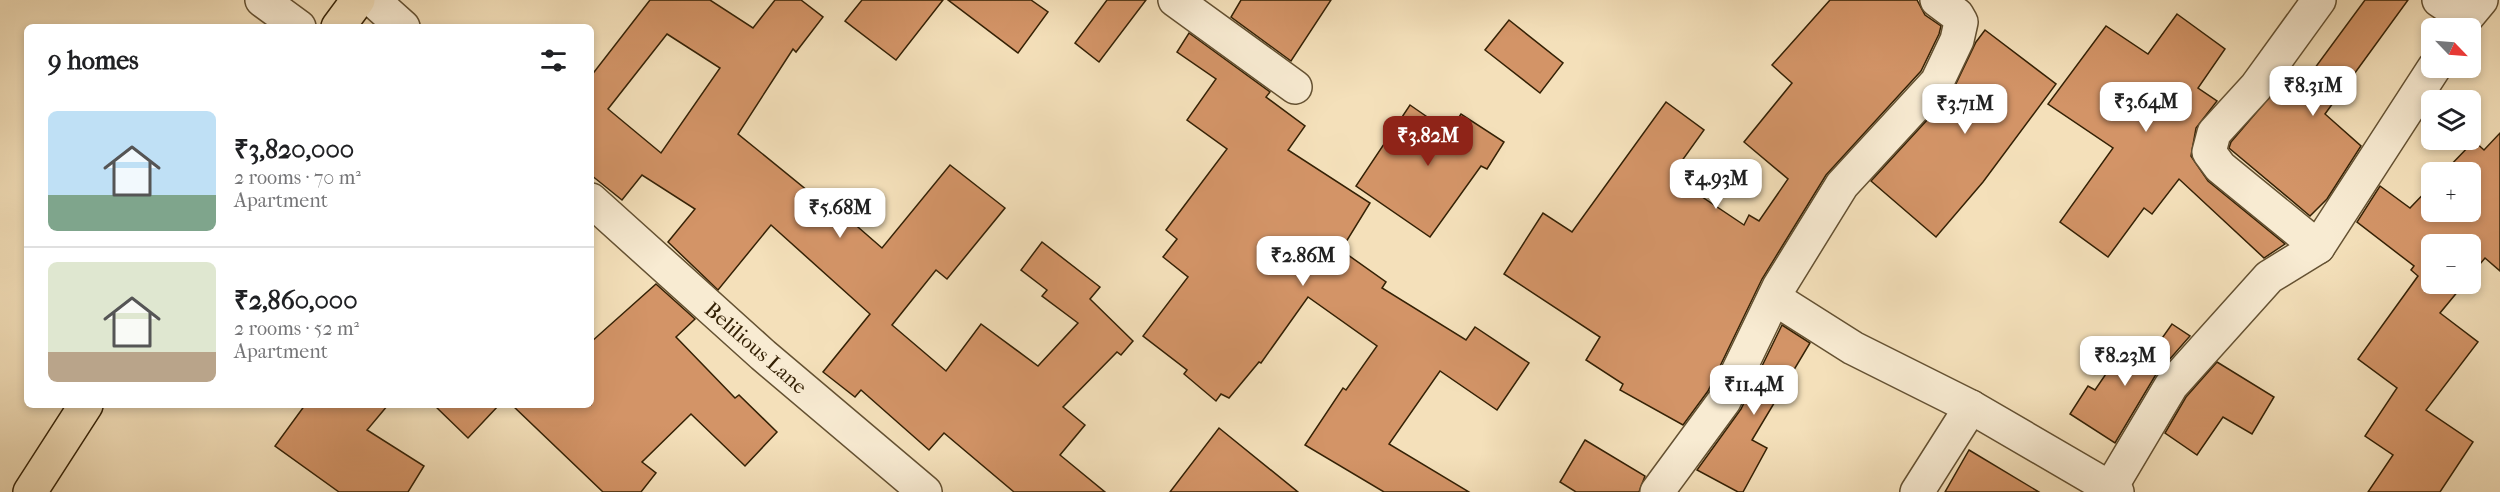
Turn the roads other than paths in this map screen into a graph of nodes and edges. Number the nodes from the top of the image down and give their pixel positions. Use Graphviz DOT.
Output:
graph roads {
  1 [pos="262,0"];
  2 [pos="358,0"];
  3 [pos="373,0"];
  4 [pos="1175,0"];
  5 [pos="1937,0"];
  6 [pos="2319,0"];
  7 [pos="2439,0"];
  8 [pos="2469,16"];
  9 [pos="295,24"];
  10 [pos="340,24"];
  11 [pos="400,24"];
  12 [pos="2428,78"];
  13 [pos="1295,87"];
  14 [pos="594,203"];
  15 [pos="2318,247"];
  16 [pos="1774,298"];
  17 [pos="1971,407"];
  18 [pos="84,408"];
  19 [pos="2114,490"];
  20 [pos="30,492"];
  21 [pos="925,492"];
  22 [pos="1657,492"];
  23 [pos="1917,492"];
  1 -- 9 [label="street"];
  2 -- 10 [label="main road"];
  3 -- 11 [label="street"];
  4 -- 13 [label="street"];
  5 -- 16 [label="street"];
  6 -- 15 [label="street"];
  7 -- 8 [label="street"];
  12 -- 15 [label="street"];
  14 -- 21 [label="street, Belilious Lane"];
  15 -- 19 [label="street"];
  16 -- 17 [label="street"];
  16 -- 22 [label="street"];
  17 -- 19 [label="street"];
  17 -- 23 [label="street"];
  18 -- 20 [label="main road"];
}
